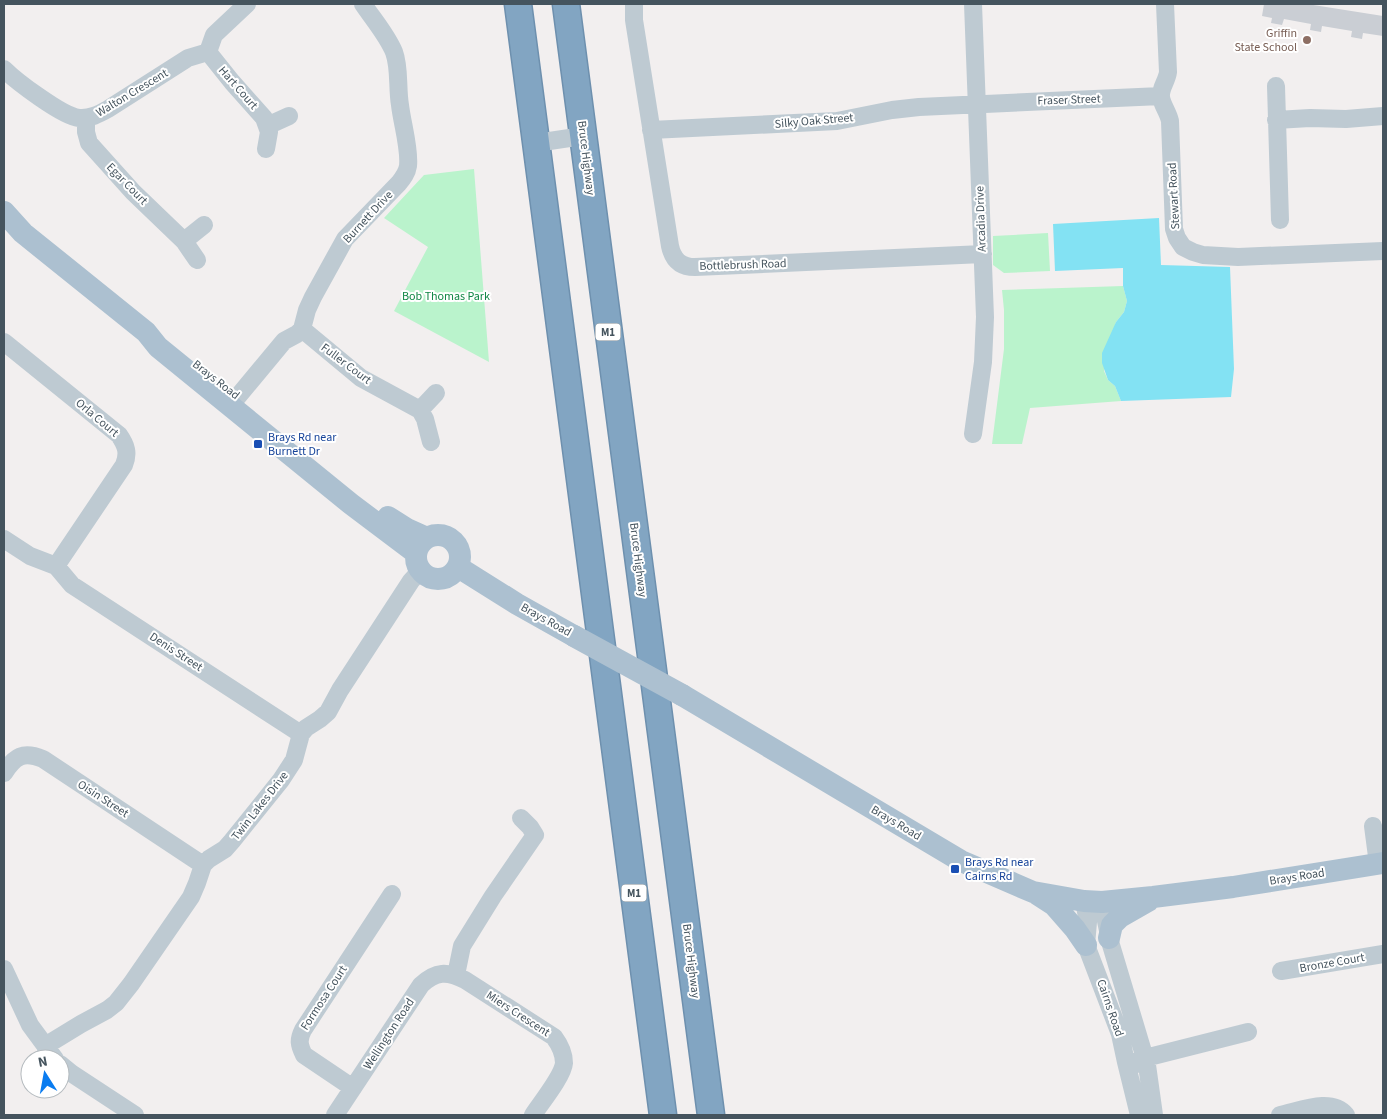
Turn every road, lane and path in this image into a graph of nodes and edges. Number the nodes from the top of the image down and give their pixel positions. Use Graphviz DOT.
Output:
graph roads {
  1 [pos="247,4"];
  2 [pos="363,4"];
  3 [pos="518,4"];
  4 [pos="566,4"];
  5 [pos="634,4"];
  6 [pos="972,4"];
  7 [pos="1165,4"];
  8 [pos="208,52"];
  9 [pos="4,69"];
  10 [pos="1276,86"];
  11 [pos="1161,96"];
  12 [pos="977,104"];
  13 [pos="289,116"];
  14 [pos="1383,116"];
  15 [pos="86,118"];
  16 [pos="1276,120"];
  17 [pos="267,126"];
  18 [pos="651,130"];
  19 [pos="583,136"];
  20 [pos="536,143"];
  21 [pos="266,149"];
  22 [pos="4,212"];
  23 [pos="1280,220"];
  24 [pos="204,225"];
  25 [pos="13,230"];
  26 [pos="184,241"];
  27 [pos="1383,251"];
  28 [pos="983,254"];
  29 [pos="197,260"];
  30 [pos="302,329"];
  31 [pos="4,342"];
  32 [pos="436,393"];
  33 [pos="234,401"];
  34 [pos="420,410"];
  35 [pos="973,434"];
  36 [pos="431,442"];
  37 [pos="4,539"];
  38 [pos="421,554"];
  39 [pos="56,566"];
  40 [pos="458,567"];
  41 [pos="301,734"];
  42 [pos="4,772"];
  43 [pos="521,818"];
  44 [pos="1373,826"];
  45 [pos="1381,864"];
  46 [pos="203,865"];
  47 [pos="1033,892"];
  48 [pos="392,894"];
  49 [pos="1153,897"];
  50 [pos="1093,901"];
  51 [pos="1109,938"];
  52 [pos="1086,945"];
  53 [pos="1383,954"];
  54 [pos="4,969"];
  55 [pos="1281,972"];
  56 [pos="456,975"];
  57 [pos="1248,1032"];
  58 [pos="47,1049"];
  59 [pos="54,1049"];
  60 [pos="1145,1058"];
  61 [pos="70,1072"];
  62 [pos="1130,1082"];
  63 [pos="353,1088"];
  64 [pos="135,1115"];
  65 [pos="335,1115"];
  66 [pos="533,1115"];
  67 [pos="663,1115"];
  68 [pos="711,1115"];
  69 [pos="1139,1115"];
  70 [pos="1154,1115"];
  71 [pos="1280,1115"];
  72 [pos="1346,1115"];
  1 -- 8 [label="street"];
  2 -- 30 [label="street, Burnett Drive"];
  3 -- 20 [label="highway, M1"];
  4 -- 19 [label="highway, Bruce Highway / M1"];
  5 -- 18 [label="street, Bottlebrush Road"];
  6 -- 12 [label="street, Arcadia Drive"];
  7 -- 11 [label="street"];
  8 -- 15 [label="street, Walton Crescent"];
  8 -- 17 [label="street, Hart Court"];
  9 -- 15 [label="street, Walton Crescent"];
  10 -- 16 [label="street"];
  11 -- 12 [label="street, Fraser Street"];
  11 -- 27 [label="street, Stewart Road"];
  12 -- 18 [label="street, Silky Oak Street"];
  12 -- 28 [label="street, Arcadia Drive"];
  13 -- 17 [label="street"];
  14 -- 16 [label="street"];
  15 -- 26 [label="street, Egar Court"];
  16 -- 23 [label="street"];
  17 -- 21 [label="street"];
  18 -- 28 [label="street, Bottlebrush Road"];
  19 -- 20 [label="street"];
  19 -- 68 [label="highway, Bruce Highway / M1"];
  20 -- 67 [label="highway, M1"];
  22 -- 25 [label="main road, Brays Road"];
  24 -- 26 [label="street"];
  25 -- 33 [label="main road, Brays Road"];
  26 -- 29 [label="street, Egar Court"];
  28 -- 35 [label="street, Arcadia Drive"];
  30 -- 33 [label="street"];
  30 -- 34 [label="street, Fuller Court"];
  31 -- 39 [label="street, Orla Court"];
  32 -- 34 [label="street"];
  33 -- 38 [label="main road, Brays Road"];
  34 -- 36 [label="street"];
  37 -- 39 [label="street"];
  38 -- 40 [label="main road"];
  38 -- 40 [label="main road"];
  38 -- 41 [label="street"];
  39 -- 41 [label="street, Denis Street"];
  40 -- 47 [label="main road, Brays Road, bridge"];
  41 -- 46 [label="street, Twin Lakes Drive"];
  42 -- 46 [label="street, Oisin Street"];
  43 -- 56 [label="street"];
  44 -- 45 [label="street"];
  45 -- 49 [label="main road, Brays Road"];
  46 -- 59 [label="street"];
  47 -- 50 [label="main road, Brays Road"];
  47 -- 52 [label="main road"];
  48 -- 63 [label="street, Formosa Court"];
  49 -- 50 [label="main road, Brays Road"];
  49 -- 51 [label="main road"];
  50 -- 51 [label="street, Cairns Road"];
  50 -- 52 [label="street, Cairns Road"];
  51 -- 60 [label="street, Cairns Road"];
  52 -- 62 [label="street, Cairns Road"];
  53 -- 55 [label="street, Bronze Court"];
  54 -- 58 [label="street"];
  56 -- 63 [label="street, Wellington Road"];
  56 -- 66 [label="street, Miers Crescent"];
  57 -- 60 [label="street"];
  60 -- 62 [label="street"];
  60 -- 70 [label="street, Cairns Road"];
  61 -- 64 [label="street"];
  62 -- 69 [label="street, Cairns Road"];
  63 -- 65 [label="street, Wellington Road"];
  71 -- 72 [label="street"];
}
